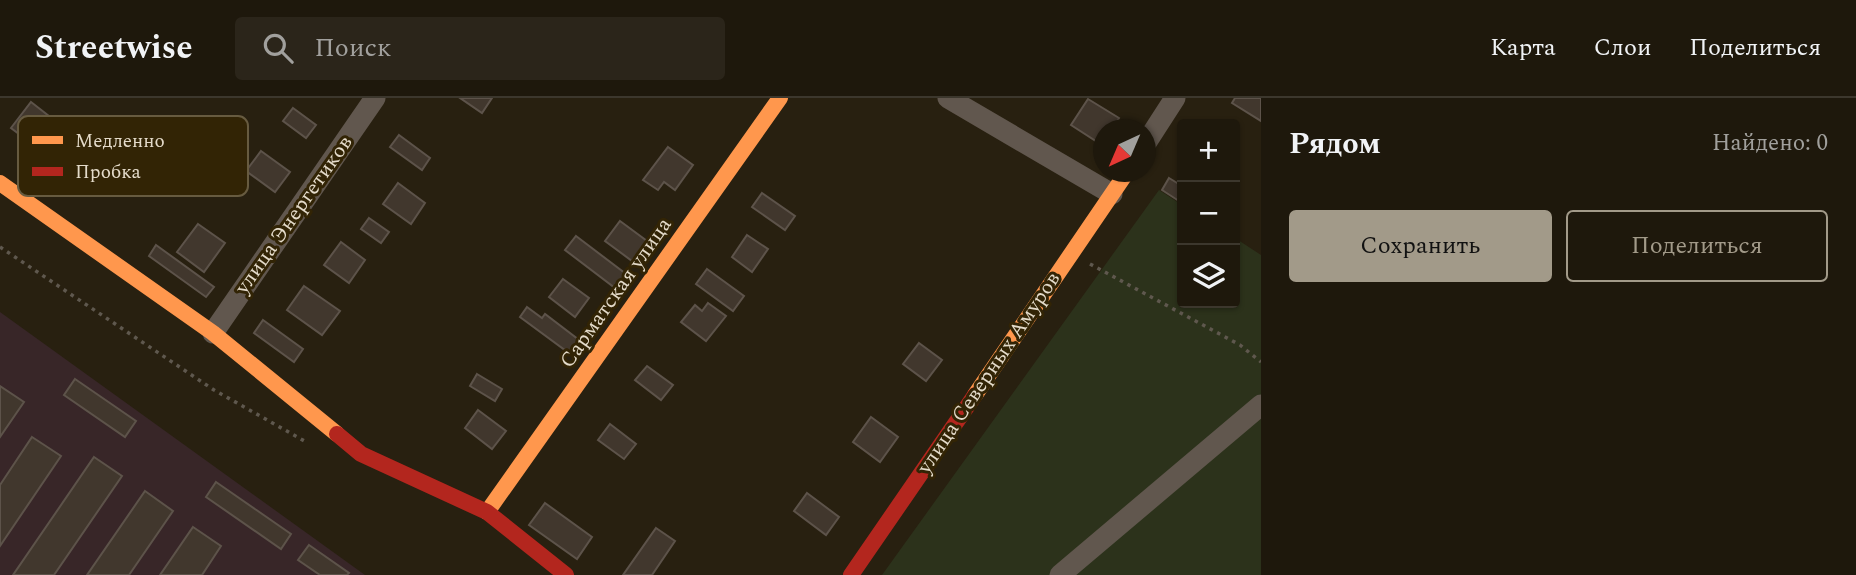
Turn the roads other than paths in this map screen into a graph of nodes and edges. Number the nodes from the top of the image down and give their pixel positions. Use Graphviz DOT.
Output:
graph roads {
  1 [pos="375,98"];
  2 [pos="780,98"];
  3 [pos="948,98"];
  4 [pos="1175,98"];
  5 [pos="1156,127"];
  6 [pos="1120,182"];
  7 [pos="0,183"];
  8 [pos="1112,194"];
  9 [pos="18,196"];
  10 [pos="19,196"];
  11 [pos="213,332"];
  12 [pos="1261,405"];
  13 [pos="487,512"];
  14 [pos="566,575"];
  15 [pos="851,575"];
  16 [pos="1060,575"];
  1 -- 11 [label="street, улица Энергетиков"];
  2 -- 13 [label="street, Сарматская улица"];
  3 -- 8 [label="street"];
  4 -- 5 [label="street"];
  6 -- 8 [label="street, улица Северных Амуров"];
  7 -- 9 [label="street"];
  8 -- 15 [label="street, улица Северных Амуров"];
  10 -- 11 [label="street"];
  11 -- 13 [label="street"];
  12 -- 16 [label="street"];
  13 -- 14 [label="street"];
}
